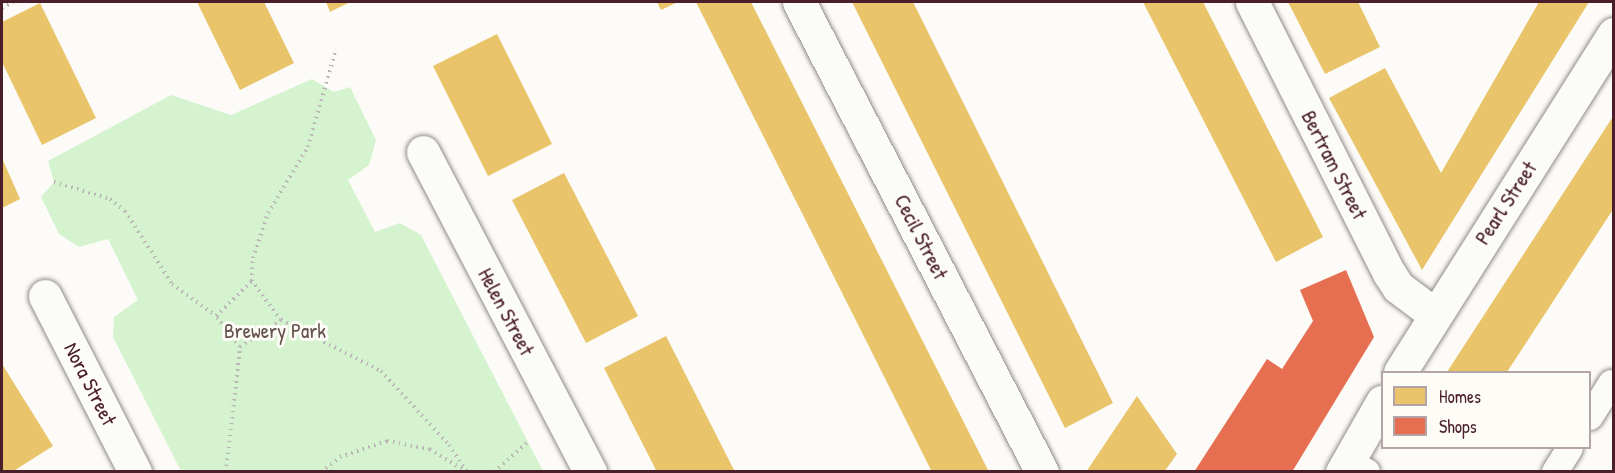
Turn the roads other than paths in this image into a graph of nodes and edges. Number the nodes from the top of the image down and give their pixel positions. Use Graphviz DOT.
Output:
graph roads {
  1 [pos="799,2"];
  2 [pos="1252,2"];
  3 [pos="1614,34"];
  4 [pos="423,152"];
  5 [pos="45,296"];
  6 [pos="1434,314"];
  7 [pos="1401,371"];
  8 [pos="1611,383"];
  9 [pos="1381,406"];
  10 [pos="1591,415"];
  11 [pos="1569,449"];
  12 [pos="1352,468"];
  13 [pos="135,471"];
  14 [pos="590,471"];
  15 [pos="1042,471"];
  16 [pos="1555,471"];
  1 -- 15 [label="street, Cecil Street"];
  2 -- 6 [label="street, Bertram Street"];
  3 -- 6 [label="street, Pearl Street"];
  4 -- 14 [label="street, Helen Street"];
  5 -- 13 [label="street, Nora Street"];
  6 -- 7 [label="street, Pearl Street"];
  8 -- 10 [label="lane"];
  9 -- 12 [label="street"];
  11 -- 16 [label="lane"];
}
